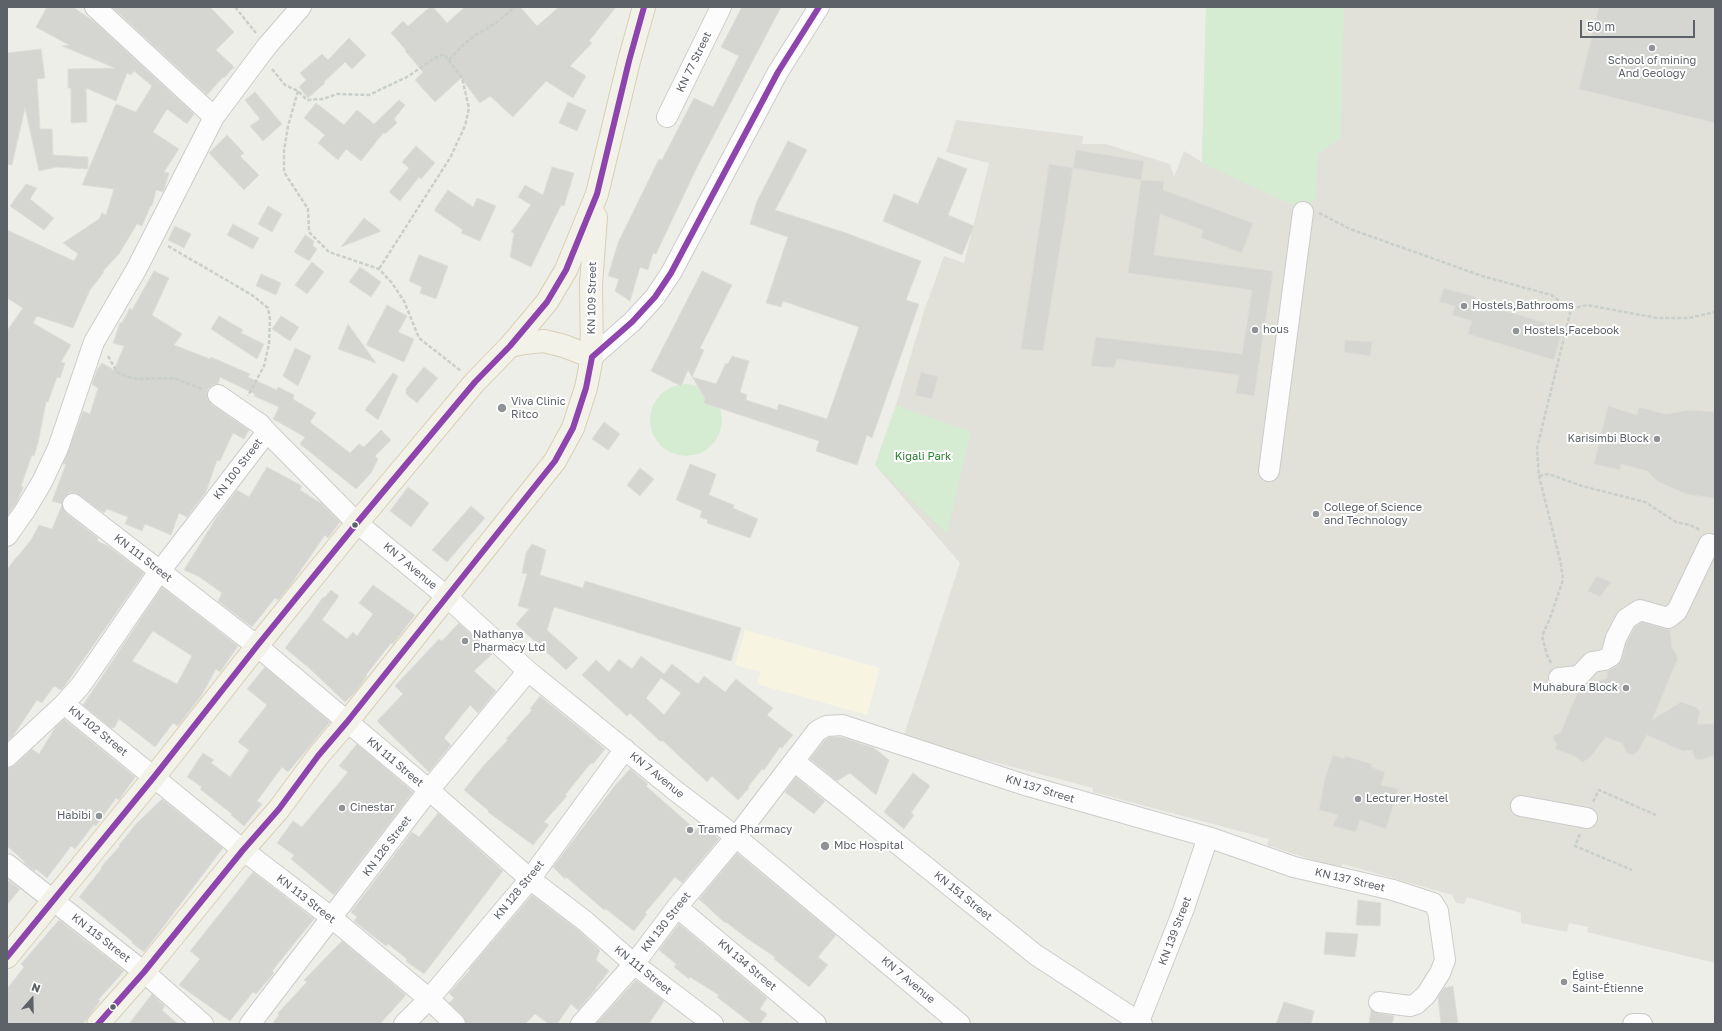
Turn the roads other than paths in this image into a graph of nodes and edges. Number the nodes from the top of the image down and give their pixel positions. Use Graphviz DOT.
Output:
graph roads {
  1 [pos="95,7"];
  2 [pos="302,7"];
  3 [pos="644,7"];
  4 [pos="721,7"];
  5 [pos="819,7"];
  6 [pos="214,117"];
  7 [pos="667,117"];
  8 [pos="597,194"];
  9 [pos="1308,211"];
  10 [pos="510,346"];
  11 [pos="592,357"];
  12 [pos="218,395"];
  13 [pos="267,432"];
  14 [pos="1270,472"];
  15 [pos="74,504"];
  16 [pos="357,523"];
  17 [pos="7,536"];
  18 [pos="1709,544"];
  19 [pos="160,571"];
  20 [pos="446,596"];
  21 [pos="257,646"];
  22 [pos="528,671"];
  23 [pos="1559,678"];
  24 [pos="64,704"];
  25 [pos="347,722"];
  26 [pos="625,749"];
  27 [pos="7,757"];
  28 [pos="794,760"];
  29 [pos="154,777"];
  30 [pos="429,790"];
  31 [pos="1521,806"];
  32 [pos="1587,818"];
  33 [pos="736,837"];
  34 [pos="1208,837"];
  35 [pos="243,850"];
  36 [pos="7,864"];
  37 [pos="530,879"];
  38 [pos="53,899"];
  39 [pos="677,907"];
  40 [pos="332,918"];
  41 [pos="7,957"];
  42 [pos="634,964"];
  43 [pos="144,972"];
  44 [pos="428,998"];
  45 [pos="1378,1002"];
  46 [pos="1140,1023"];
  47 [pos="98,1024"];
  48 [pos="203,1024"];
  49 [pos="250,1024"];
  50 [pos="404,1024"];
  51 [pos="455,1024"];
  52 [pos="581,1024"];
  53 [pos="713,1024"];
  54 [pos="816,1024"];
  55 [pos="960,1024"];
  56 [pos="1633,1024"];
  57 [pos="1642,1024"];
  1 -- 6 [label="street"];
  2 -- 6 [label="street"];
  3 -- 8 [label="main road"];
  4 -- 7 [label="street, KN 77 Street"];
  5 -- 11 [label="street"];
  6 -- 17 [label="street"];
  8 -- 10 [label="main road"];
  8 -- 11 [label="main road, KN 109 Street"];
  9 -- 14 [label="street"];
  10 -- 11 [label="main road"];
  10 -- 16 [label="main road"];
  11 -- 20 [label="main road, KN 109 Street"];
  12 -- 13 [label="street"];
  13 -- 16 [label="street, KN 100 Street"];
  13 -- 19 [label="street, KN 100 Street"];
  15 -- 19 [label="street, KN 111 Street"];
  16 -- 20 [label="street, KN 7 Avenue"];
  16 -- 21 [label="main road"];
  18 -- 23 [label="street"];
  19 -- 21 [label="street, KN 111 Street"];
  19 -- 24 [label="street, KN 100 Street"];
  20 -- 22 [label="street, KN 7 Avenue"];
  20 -- 25 [label="main road, KN 109 Street"];
  21 -- 25 [label="street, KN 111 Street"];
  21 -- 29 [label="main road"];
  22 -- 26 [label="street, KN 7 Avenue"];
  22 -- 30 [label="street, KN 126 Street"];
  24 -- 27 [label="street, KN 102 Street"];
  24 -- 29 [label="street, KN 102 Street"];
  25 -- 30 [label="street, KN 111 Street"];
  25 -- 35 [label="main road, KN 109 Street"];
  26 -- 33 [label="street, KN 7 Avenue"];
  26 -- 37 [label="street, KN 128 Street"];
  28 -- 33 [label="street, KN 137 Street"];
  28 -- 34 [label="street, KN 137 Street"];
  28 -- 46 [label="street, KN 151 Street"];
  29 -- 35 [label="street, KN 113 Street"];
  29 -- 38 [label="main road"];
  30 -- 37 [label="street, KN 111 Street"];
  30 -- 40 [label="street, KN 126 Street"];
  31 -- 32 [label="street"];
  33 -- 39 [label="street, KN 130 Street"];
  33 -- 55 [label="street, KN 7 Avenue"];
  34 -- 45 [label="street, KN 137 Street"];
  34 -- 46 [label="street, KN 139 Street"];
  35 -- 40 [label="street, KN 113 Street"];
  35 -- 43 [label="main road, KN 109 Street"];
  36 -- 38 [label="street, KN 115 Street"];
  37 -- 42 [label="street, KN 111 Street"];
  37 -- 44 [label="street, KN 128 Street"];
  38 -- 41 [label="main road"];
  38 -- 43 [label="street, KN 115 Street"];
  39 -- 42 [label="street, KN 130 Street"];
  39 -- 54 [label="street, KN 134 Street"];
  40 -- 44 [label="street, KN 113 Street"];
  40 -- 49 [label="street, KN 126 Street"];
  42 -- 52 [label="street, KN 130 Street"];
  42 -- 53 [label="street, KN 111 Street"];
  43 -- 47 [label="main road, KN 109 Street"];
  43 -- 48 [label="street, KN 115 Street"];
  44 -- 50 [label="street, KN 128 Street"];
  44 -- 51 [label="street, KN 113 Street"];
  56 -- 57 [label="street"];
}
